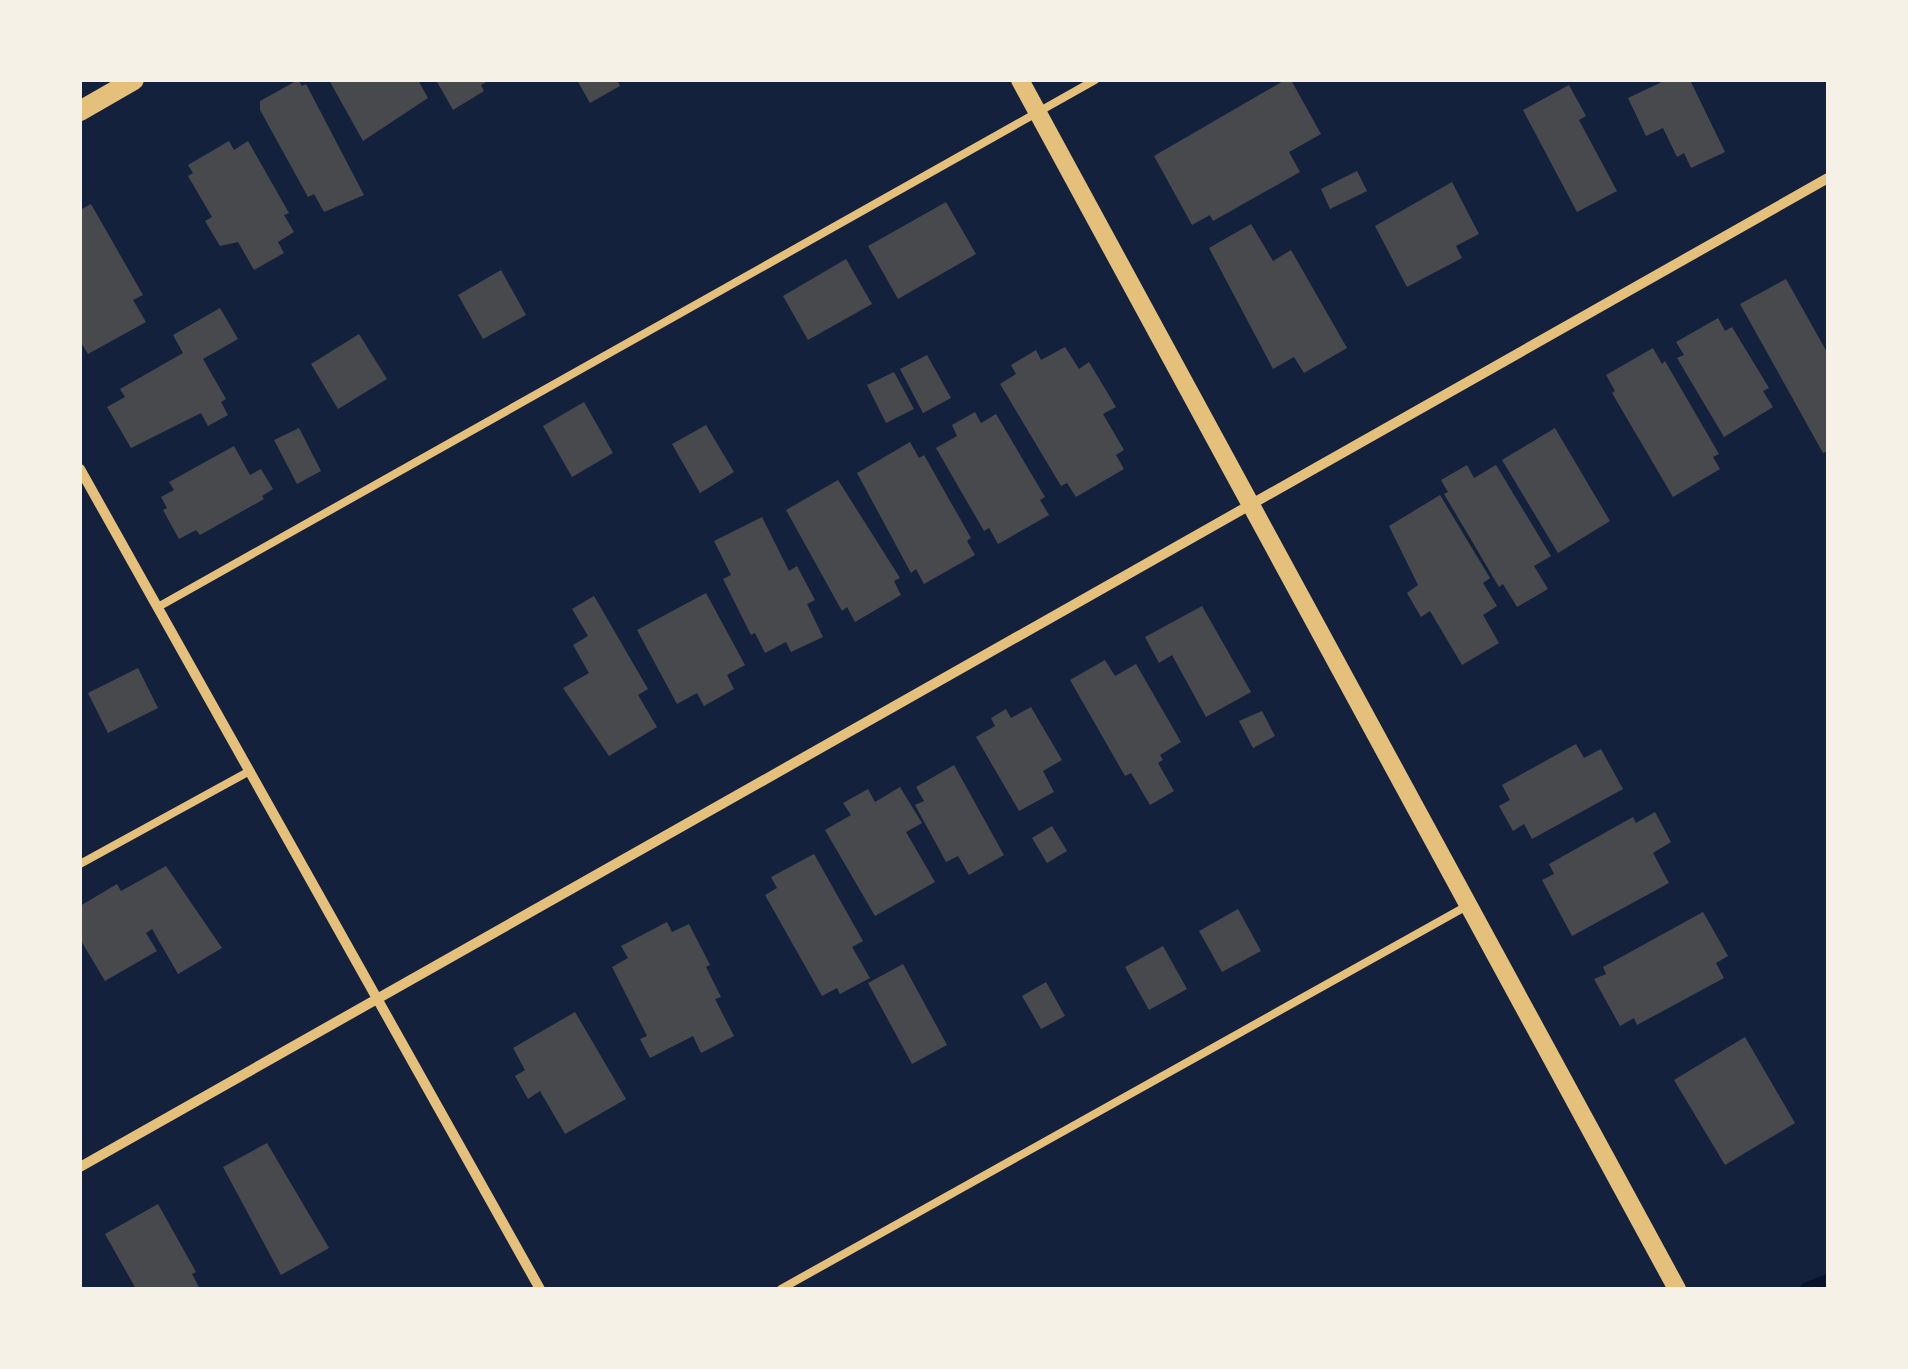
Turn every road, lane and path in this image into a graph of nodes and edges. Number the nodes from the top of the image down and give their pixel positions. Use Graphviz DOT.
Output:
graph roads {
  1 [pos="134,80"];
  2 [pos="1020,80"];
  3 [pos="1095,80"];
  4 [pos="80,110"];
  5 [pos="1038,112"];
  6 [pos="1828,178"];
  7 [pos="80,469"];
  8 [pos="1253,505"];
  9 [pos="158,607"];
  10 [pos="250,771"];
  11 [pos="80,864"];
  12 [pos="1472,904"];
  13 [pos="378,998"];
  14 [pos="80,1167"];
  15 [pos="540,1289"];
  16 [pos="781,1289"];
  17 [pos="1677,1289"];
  1 -- 4 [label="main road"];
  2 -- 5 [label="street"];
  3 -- 5 [label="lane"];
  5 -- 8 [label="street"];
  5 -- 9 [label="lane"];
  6 -- 8 [label="street"];
  7 -- 9 [label="street"];
  8 -- 12 [label="street"];
  8 -- 13 [label="street"];
  9 -- 10 [label="street"];
  10 -- 11 [label="lane"];
  10 -- 13 [label="street"];
  12 -- 16 [label="lane"];
  12 -- 17 [label="street"];
  13 -- 14 [label="street"];
  13 -- 15 [label="street"];
}
